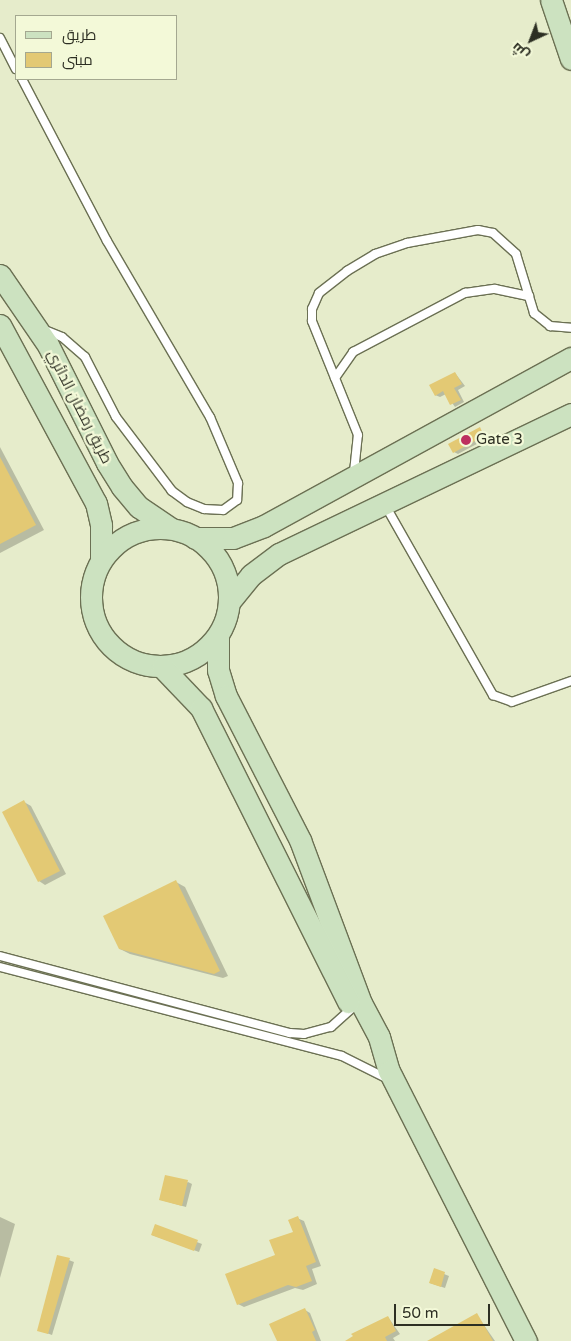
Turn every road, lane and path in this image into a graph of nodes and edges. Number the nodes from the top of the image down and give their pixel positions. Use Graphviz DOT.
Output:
graph roads {
  1 [pos="551,0"];
  2 [pos="0,38"];
  3 [pos="571,59"];
  4 [pos="15,67"];
  5 [pos="23,80"];
  6 [pos="0,275"];
  7 [pos="528,296"];
  8 [pos="0,325"];
  9 [pos="38,328"];
  10 [pos="571,328"];
  11 [pos="571,358"];
  12 [pos="335,378"];
  13 [pos="571,414"];
  14 [pos="350,481"];
  15 [pos="389,501"];
  16 [pos="170,528"];
  17 [pos="195,538"];
  18 [pos="101,560"];
  19 [pos="230,601"];
  20 [pos="218,637"];
  21 [pos="162,667"];
  22 [pos="571,681"];
  23 [pos="0,956"];
  24 [pos="0,967"];
  25 [pos="351,1008"];
  26 [pos="393,1079"];
  27 [pos="526,1341"];
  1 -- 3 [label="street"];
  2 -- 4 [label="lane"];
  5 -- 9 [label="lane"];
  6 -- 9 [label="street, طريق رمضان الدائري"];
  7 -- 10 [label="lane"];
  7 -- 12 [label="lane"];
  7 -- 12 [label="lane"];
  8 -- 18 [label="street, طريق رمضان الدائري"];
  9 -- 16 [label="street, طريق رمضان الدائري"];
  11 -- 14 [label="street"];
  12 -- 14 [label="lane"];
  13 -- 15 [label="street"];
  14 -- 17 [label="street"];
  15 -- 19 [label="street"];
  15 -- 22 [label="lane"];
  16 -- 17 [label="street"];
  16 -- 18 [label="street"];
  17 -- 19 [label="street"];
  18 -- 21 [label="street"];
  19 -- 20 [label="street"];
  20 -- 21 [label="street"];
  20 -- 26 [label="street"];
  21 -- 25 [label="street"];
  23 -- 25 [label="lane"];
  24 -- 26 [label="lane"];
  25 -- 26 [label="street"];
  26 -- 27 [label="street"];
}
